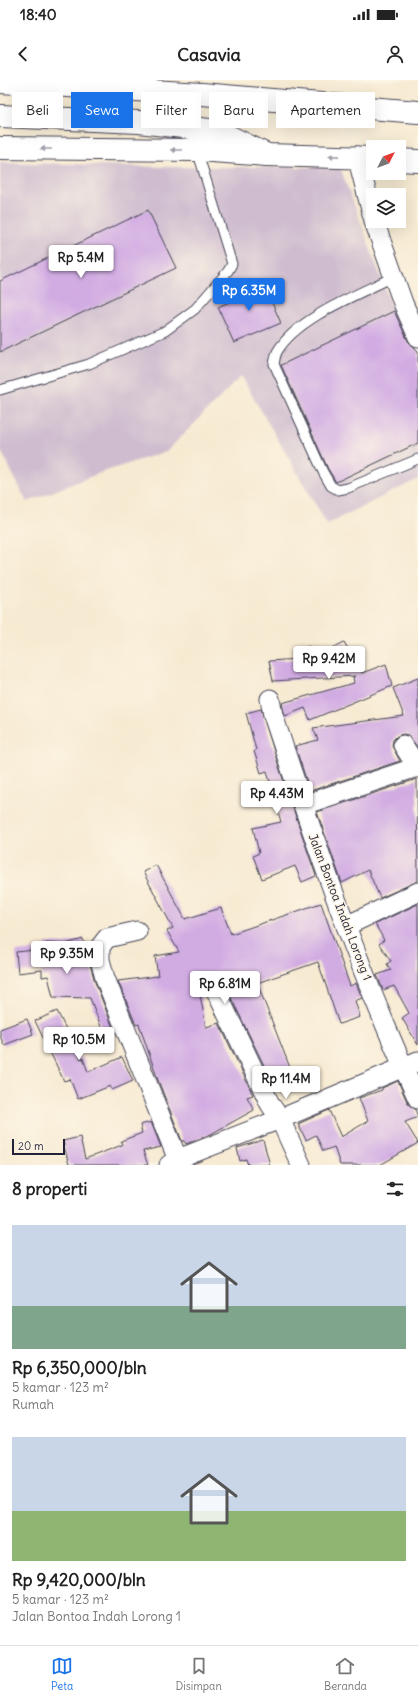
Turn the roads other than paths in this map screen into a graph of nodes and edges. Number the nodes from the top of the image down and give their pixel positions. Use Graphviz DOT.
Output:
graph roads {
  1 [pos="0,82"];
  2 [pos="418,112"];
  3 [pos="0,116"];
  4 [pos="0,148"];
  5 [pos="197,150"];
  6 [pos="267,154"];
  7 [pos="365,157"];
  8 [pos="406,161"];
  9 [pos="418,162"];
  10 [pos="369,188"];
  11 [pos="376,228"];
  12 [pos="393,277"];
  13 [pos="418,337"];
  14 [pos="0,390"];
  15 [pos="418,459"];
  16 [pos="270,699"];
  17 [pos="403,745"];
  18 [pos="418,768"];
  19 [pos="303,805"];
  20 [pos="418,892"];
  21 [pos="346,926"];
  22 [pos="138,931"];
  23 [pos="217,993"];
  24 [pos="410,1064"];
  25 [pos="418,1099"];
  26 [pos="280,1119"];
  27 [pos="176,1163"];
  28 [pos="301,1165"];
  1 -- 2 [label="main road"];
  3 -- 6 [label="main road"];
  5 -- 4 [label="main road, one-way"];
  5 -- 6 [label="main road"];
  5 -- 14 [label="lane"];
  7 -- 6 [label="main road, one-way"];
  7 -- 10 [label="street"];
  8 -- 9 [label="main road"];
  11 -- 12 [label="street"];
  12 -- 13 [label="street"];
  12 -- 15 [label="lane"];
  16 -- 19 [label="street, Jalan Bontoa Indah Lorong 1"];
  17 -- 18 [label="street"];
  18 -- 19 [label="street"];
  19 -- 21 [label="street, Jalan Bontoa Indah Lorong 1"];
  20 -- 21 [label="street"];
  21 -- 24 [label="street, Jalan Bontoa Indah Lorong 1"];
  22 -- 27 [label="street"];
  23 -- 26 [label="street"];
  24 -- 25 [label="street, Jalan Bontoa Indah Lorong 1"];
  24 -- 26 [label="street"];
  26 -- 27 [label="street"];
  26 -- 28 [label="street"];
}
